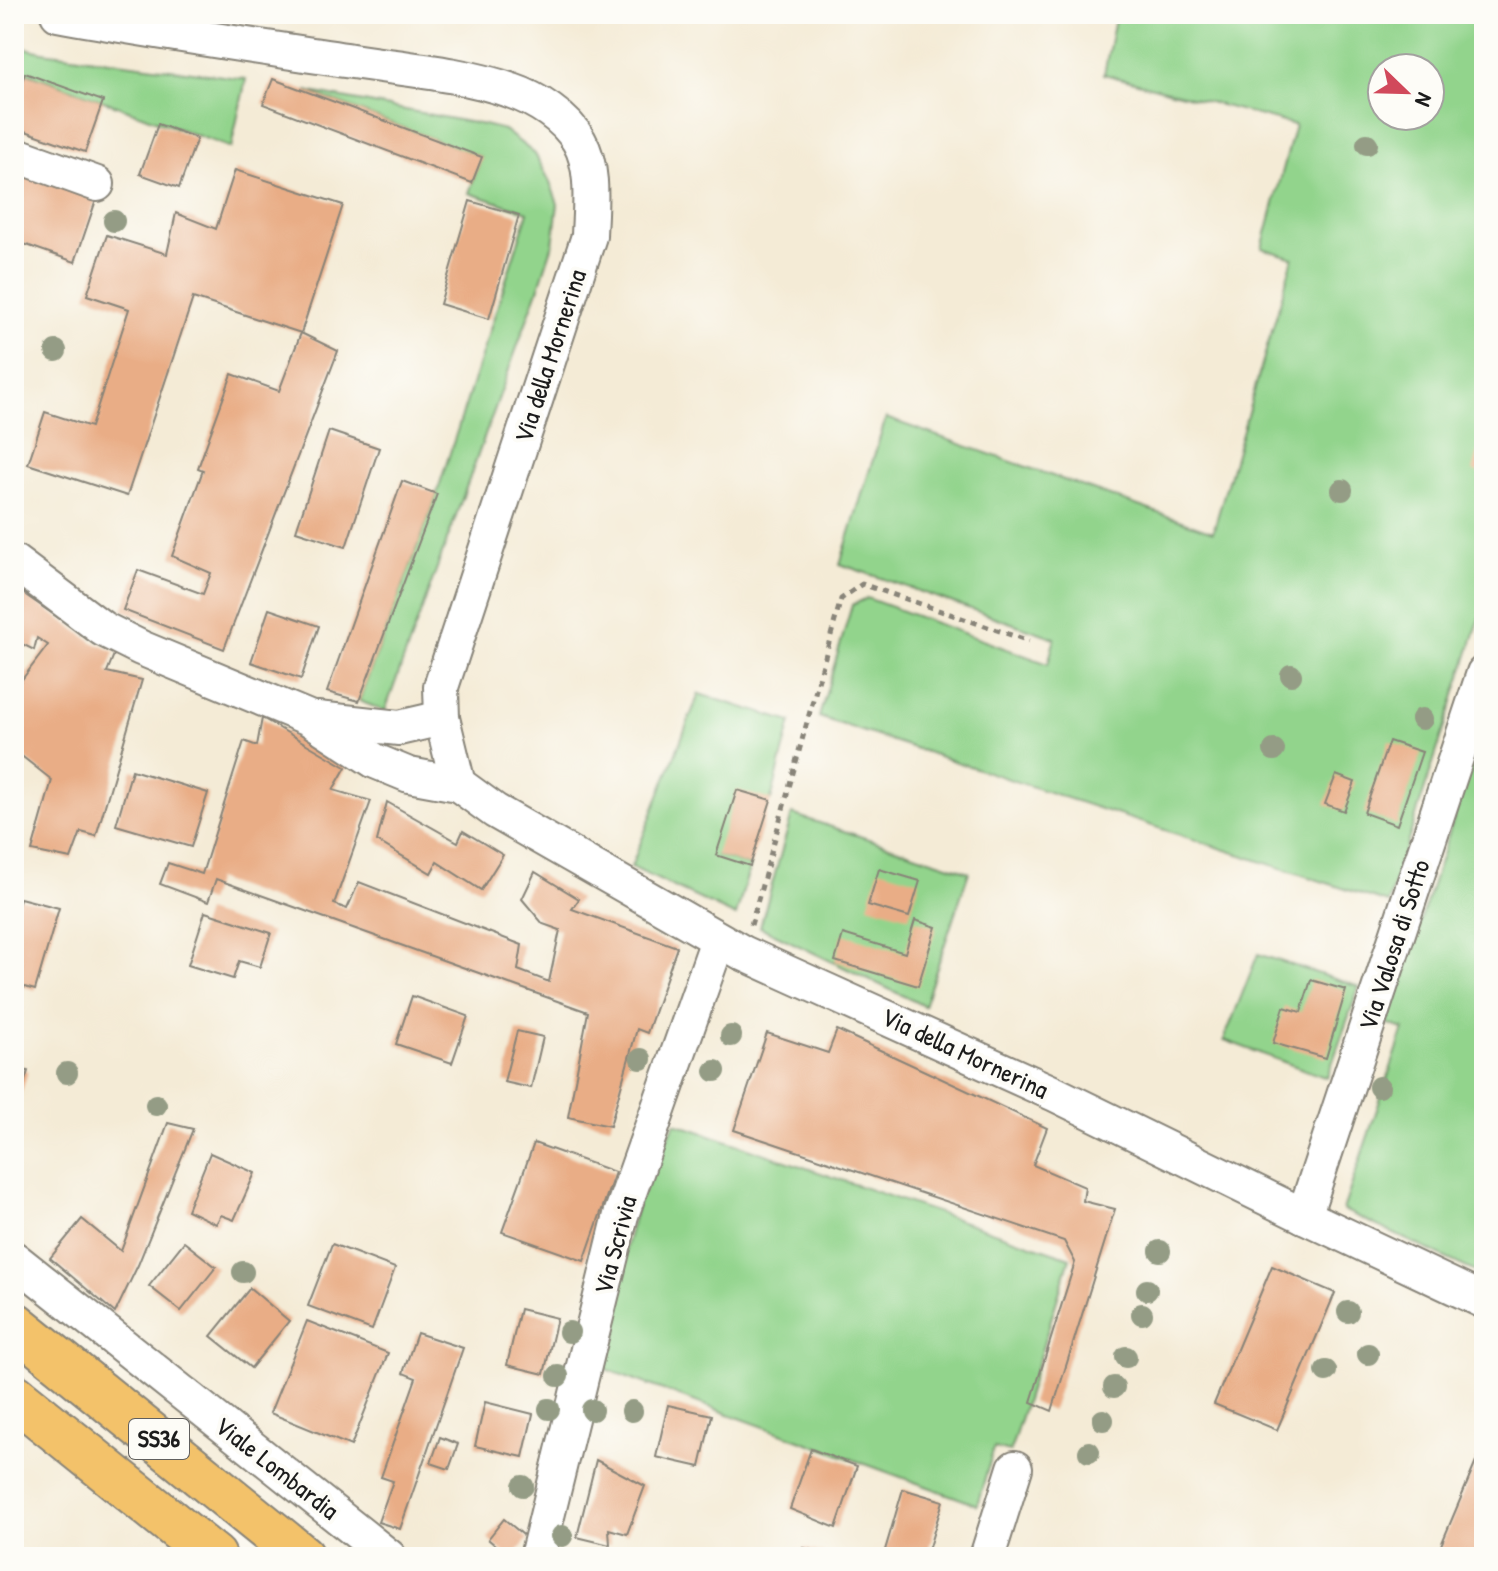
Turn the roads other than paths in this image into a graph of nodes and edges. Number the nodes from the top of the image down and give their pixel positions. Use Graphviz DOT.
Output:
graph roads {
  1 [pos="58,14"];
  2 [pos="14,154"];
  3 [pos="97,184"];
  4 [pos="14,562"];
  5 [pos="1484,673"];
  6 [pos="309,718"];
  7 [pos="442,718"];
  8 [pos="458,784"];
  9 [pos="730,947"];
  10 [pos="1304,1216"];
  11 [pos="14,1259"];
  12 [pos="1484,1301"];
  13 [pos="14,1324"];
  14 [pos="14,1396"];
  15 [pos="1015,1468"];
  16 [pos="163,1514"];
  17 [pos="201,1557"];
  18 [pos="214,1557"];
  19 [pos="302,1557"];
  20 [pos="389,1557"];
  21 [pos="537,1557"];
  22 [pos="987,1557"];
  1 -- 7 [label="street, Via della Mornerina"];
  2 -- 3 [label="street"];
  4 -- 6 [label="street, Via della Mornerina"];
  5 -- 10 [label="street, Via Valosa di Sotto"];
  6 -- 7 [label="street, Via della Mornerina"];
  6 -- 8 [label="street, Via della Mornerina"];
  7 -- 8 [label="street, Via della Mornerina"];
  8 -- 9 [label="street, Via della Mornerina"];
  9 -- 10 [label="street, Via della Mornerina"];
  9 -- 21 [label="street, Via Scrivia"];
  10 -- 12 [label="street, Via della Mornerina"];
  11 -- 20 [label="street, Viale Lombardia"];
  13 -- 19 [label="highway, Viale Lombardia / SS36"];
  14 -- 16 [label="highway, SS36"];
  15 -- 22 [label="street"];
  16 -- 17 [label="highway"];
  16 -- 18 [label="highway, SS36"];
}
